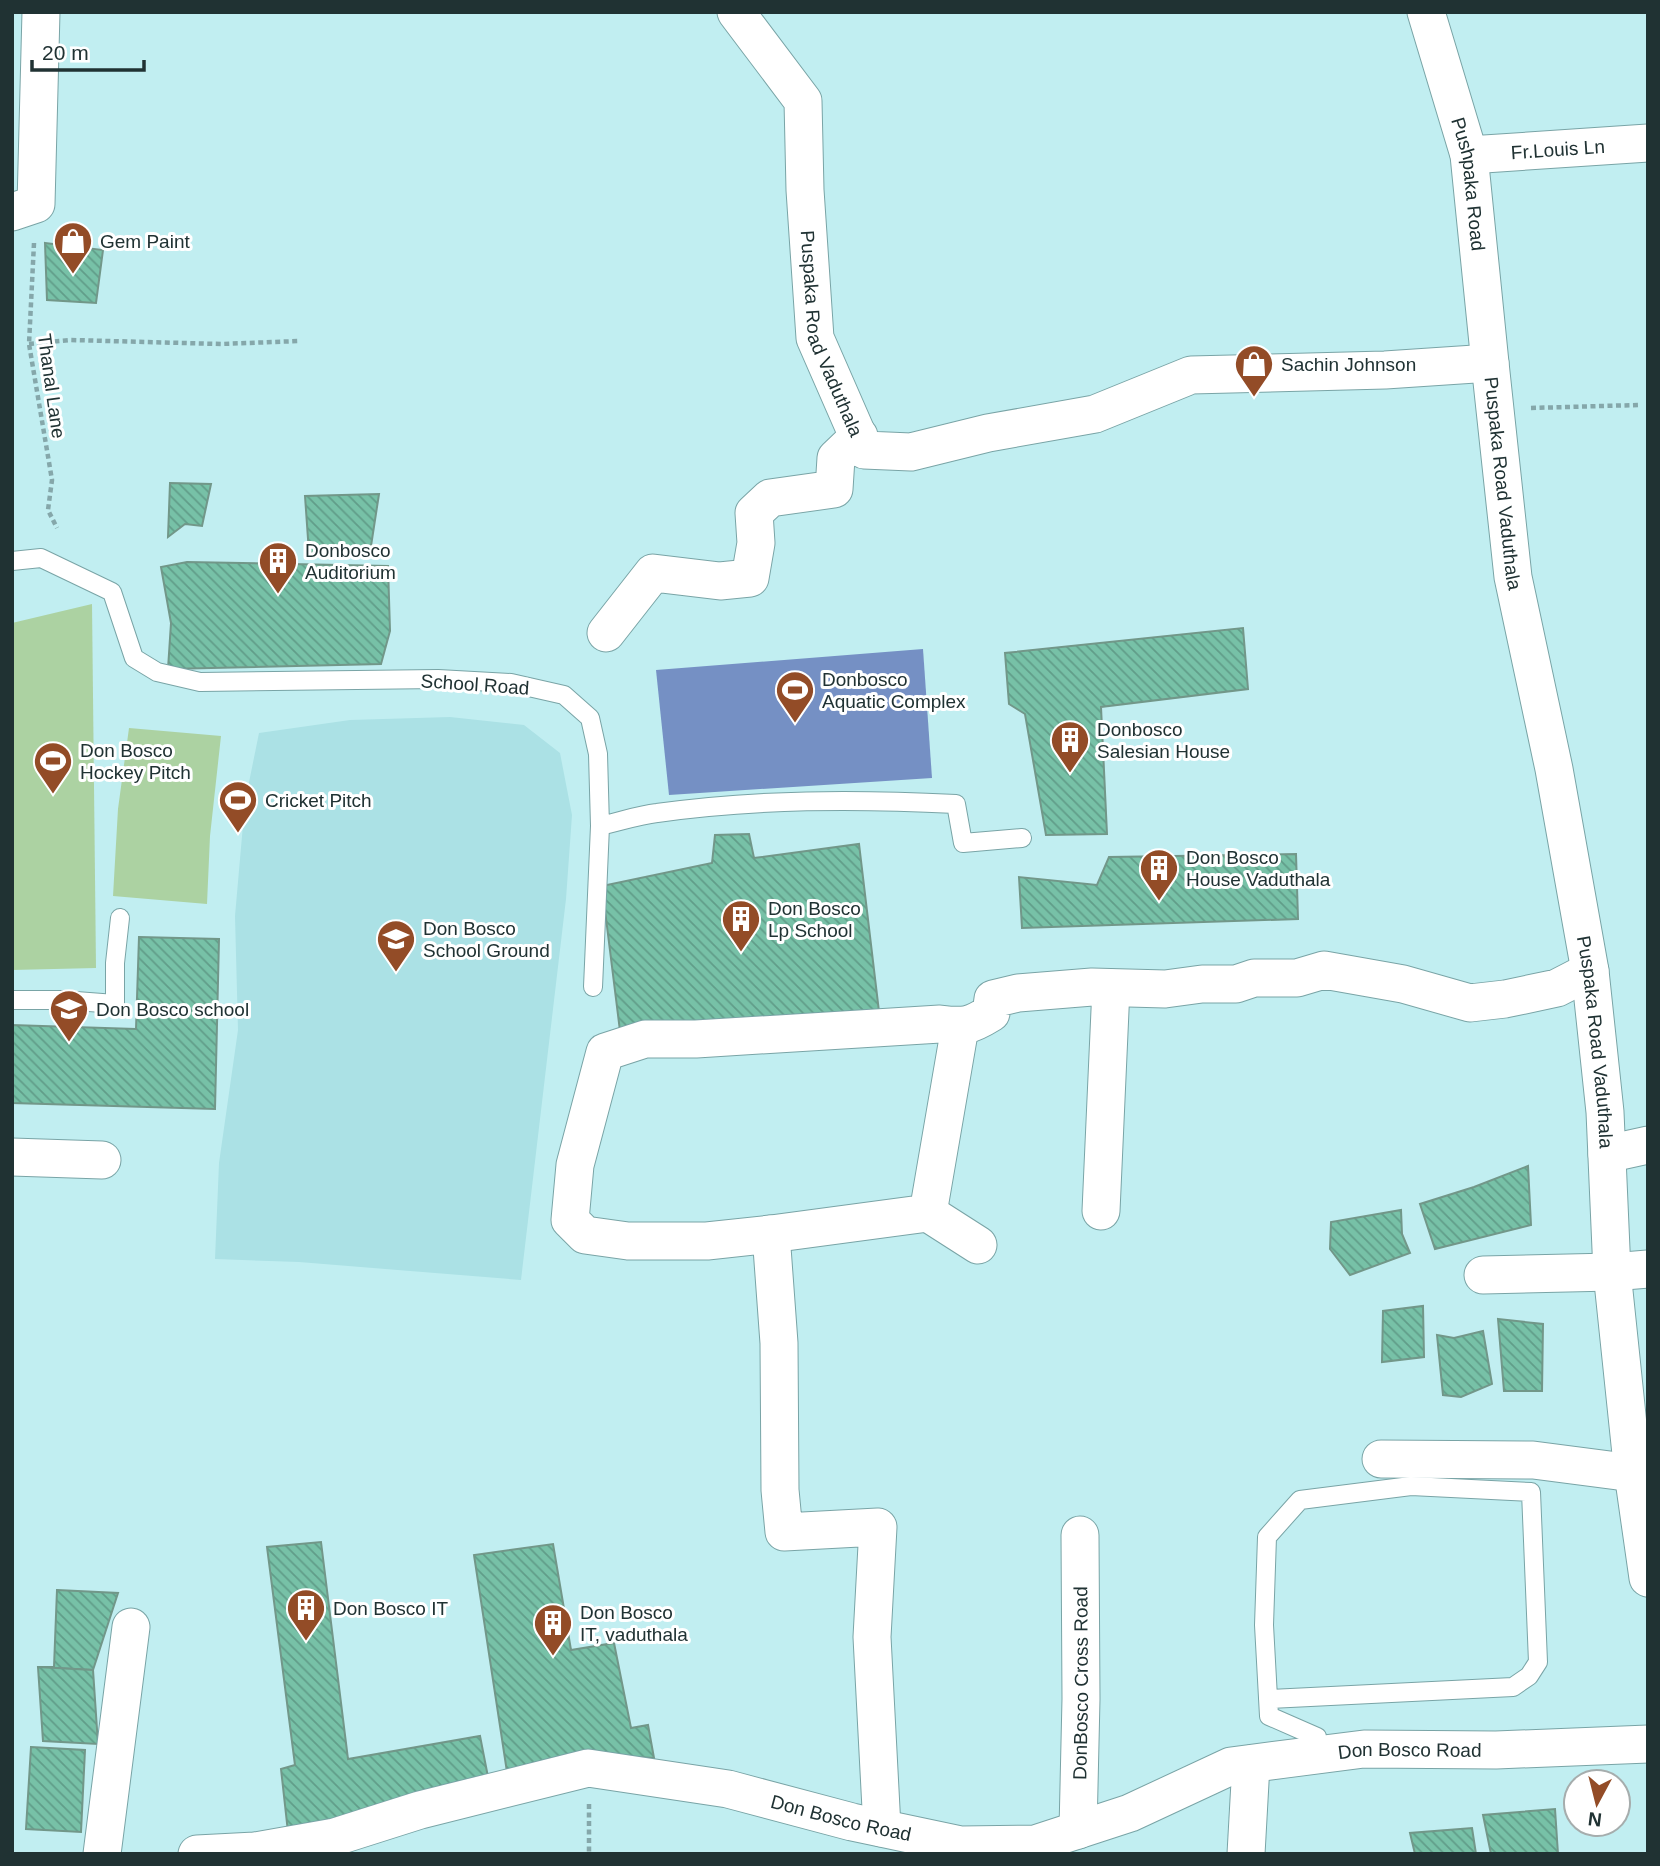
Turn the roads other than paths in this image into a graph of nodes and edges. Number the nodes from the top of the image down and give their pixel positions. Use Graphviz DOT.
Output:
graph roads {
  1 [pos="41,12"];
  2 [pos="736,12"];
  3 [pos="1426,12"];
  4 [pos="1648,143"];
  5 [pos="1469,155"];
  6 [pos="24,208"];
  7 [pos="1490,363"];
  8 [pos="859,436"];
  9 [pos="12,561"];
  10 [pos="606,633"];
  11 [pos="600,826"];
  12 [pos="1022,838"];
  13 [pos="120,918"];
  14 [pos="1590,971"];
  15 [pos="593,987"];
  16 [pos="1111,988"];
  17 [pos="12,1000"];
  18 [pos="960,1027"];
  19 [pos="1648,1146"];
  20 [pos="1607,1154"];
  21 [pos="12,1157"];
  22 [pos="102,1160"];
  23 [pos="1101,1211"];
  24 [pos="928,1213"];
  25 [pos="771,1234"];
  26 [pos="978,1245"];
  27 [pos="1648,1269"];
  28 [pos="1612,1272"];
  29 [pos="1483,1275"];
  30 [pos="1381,1459"];
  31 [pos="1633,1473"];
  32 [pos="1080,1535"];
  33 [pos="1648,1578"];
  34 [pos="131,1627"];
  35 [pos="1268,1699"];
  36 [pos="1648,1744"];
  37 [pos="1317,1755"];
  38 [pos="1251,1764"];
  39 [pos="882,1828"];
  40 [pos="1078,1830"];
  41 [pos="102,1854"];
  42 [pos="197,1854"];
  43 [pos="1246,1854"];
  1 -- 6 [label="street"];
  2 -- 8 [label="street, Puspaka Road Vaduthala"];
  3 -- 5 [label="street, Pushpaka Road"];
  4 -- 5 [label="street, Fr.Louis Ln"];
  5 -- 7 [label="street, Pushpaka Road"];
  7 -- 8 [label="street, Puspaka Road Vaduthala"];
  7 -- 14 [label="street, Puspaka Road Vaduthala"];
  8 -- 10 [label="street"];
  9 -- 11 [label="lane, School Road"];
  11 -- 12 [label="lane"];
  11 -- 15 [label="lane, School Road"];
  13 -- 17 [label="lane"];
  14 -- 16 [label="street"];
  14 -- 20 [label="street, Puspaka Road Vaduthala"];
  16 -- 18 [label="street"];
  16 -- 23 [label="street"];
  18 -- 24 [label="street"];
  18 -- 25 [label="street"];
  19 -- 20 [label="street"];
  20 -- 28 [label="street, Puspaka Road Vaduthala"];
  21 -- 22 [label="street"];
  24 -- 25 [label="street"];
  24 -- 26 [label="street"];
  25 -- 39 [label="street"];
  27 -- 28 [label="street"];
  28 -- 29 [label="street"];
  28 -- 31 [label="street, Puspaka Road Vaduthala"];
  30 -- 31 [label="street"];
  31 -- 33 [label="street, Puspaka Road Vaduthala"];
  32 -- 40 [label="street, DonBosco Cross Road"];
  34 -- 41 [label="street"];
  35 -- 35 [label="lane"];
  35 -- 37 [label="lane"];
  36 -- 37 [label="street, Don Bosco Road"];
  37 -- 38 [label="street, Don Bosco Road"];
  38 -- 40 [label="street, Don Bosco Road"];
  38 -- 43 [label="street"];
  39 -- 40 [label="street, Don Bosco Road"];
  39 -- 42 [label="street, Don Bosco Road"];
}
